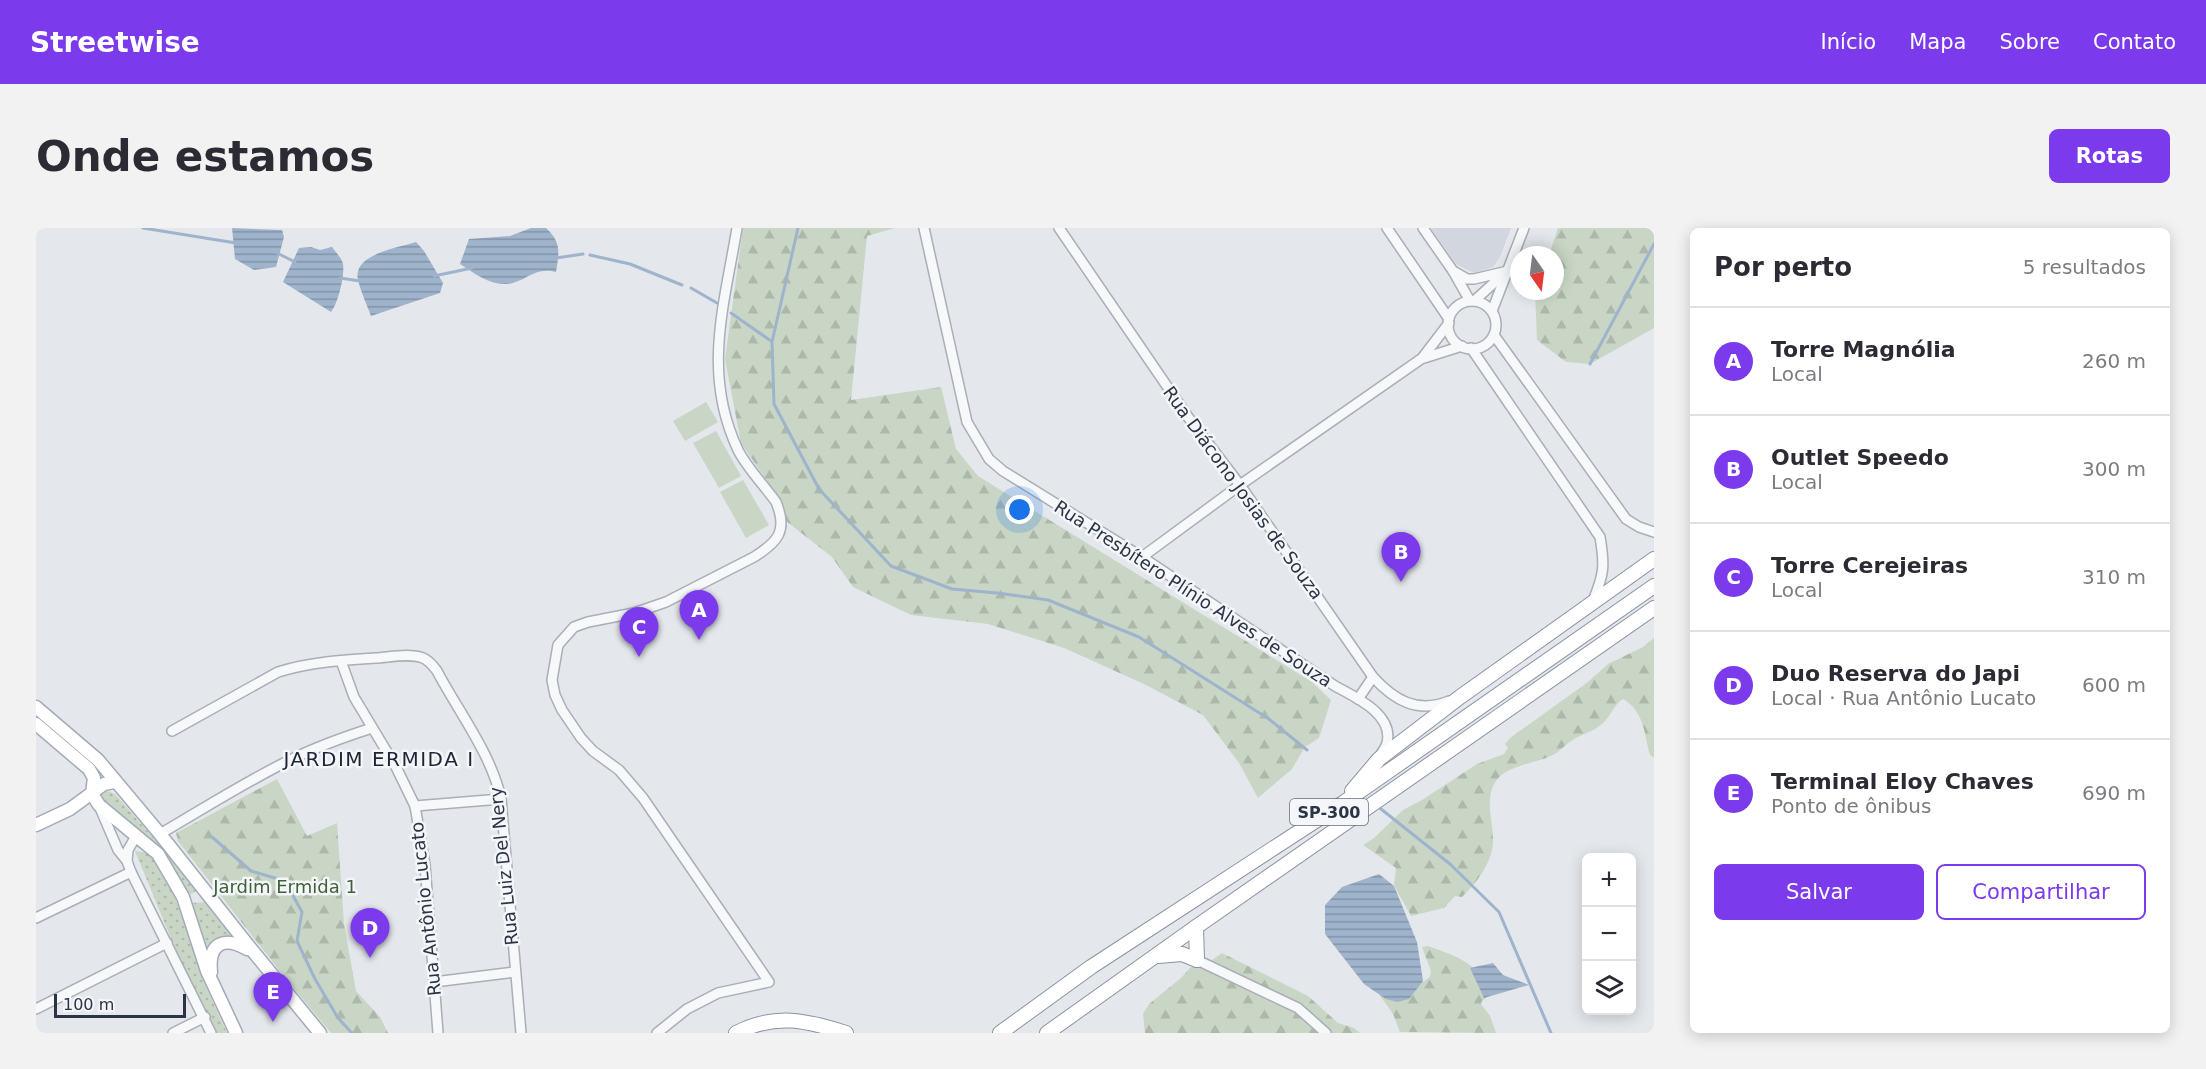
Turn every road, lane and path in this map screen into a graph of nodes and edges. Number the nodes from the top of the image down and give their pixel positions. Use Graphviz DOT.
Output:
graph roads {
  1 [pos="737,228"];
  2 [pos="924,228"];
  3 [pos="1059,228"];
  4 [pos="1387,228"];
  5 [pos="1424,228"];
  6 [pos="1524,228"];
  7 [pos="1508,270"];
  8 [pos="1453,271"];
  9 [pos="1472,301"];
  10 [pos="1492,311"];
  11 [pos="1449,321"];
  12 [pos="1494,335"];
  13 [pos="1467,347"];
  14 [pos="1421,359"];
  15 [pos="1240,485"];
  16 [pos="1654,532"];
  17 [pos="1142,557"];
  18 [pos="1654,559"];
  19 [pos="1654,586"];
  20 [pos="1592,602"];
  21 [pos="1654,608"];
  22 [pos="341,661"];
  23 [pos="1373,676"];
  24 [pos="1460,697"];
  25 [pos="1358,699"];
  26 [pos="36,707"];
  27 [pos="36,724"];
  28 [pos="372,728"];
  29 [pos="63,729"];
  30 [pos="172,731"];
  31 [pos="54,739"];
  32 [pos="1378,759"];
  33 [pos="114,782"];
  34 [pos="92,794"];
  35 [pos="501,799"];
  36 [pos="1343,803"];
  37 [pos="99,805"];
  38 [pos="415,806"];
  39 [pos="69,808"];
  40 [pos="36,825"];
  41 [pos="160,834"];
  42 [pos="136,836"];
  43 [pos="127,861"];
  44 [pos="131,872"];
  45 [pos="203,889"];
  46 [pos="183,897"];
  47 [pos="36,918"];
  48 [pos="1196,927"];
  49 [pos="167,943"];
  50 [pos="1156,956"];
  51 [pos="258,957"];
  52 [pos="1197,960"];
  53 [pos="515,972"];
  54 [pos="434,982"];
  55 [pos="215,987"];
  56 [pos="36,1009"];
  57 [pos="205,1017"];
  58 [pos="1064,1022"];
  59 [pos="172,1033"];
  60 [pos="211,1033"];
  61 [pos="236,1033"];
  62 [pos="320,1033"];
  63 [pos="438,1033"];
  64 [pos="521,1033"];
  65 [pos="657,1033"];
  66 [pos="736,1033"];
  67 [pos="846,1033"];
  68 [pos="1000,1033"];
  69 [pos="1047,1033"];
  70 [pos="1054,1033"];
  71 [pos="1326,1033"];
  1 -- 65 [label="street"];
  2 -- 17 [label="street, Rua Presbítero Plínio Alves de Souza"];
  3 -- 15 [label="street, Rua Diácono Josias de Souza"];
  4 -- 11 [label="street"];
  5 -- 8 [label="street"];
  6 -- 7 [label="street"];
  7 -- 8 [label="street"];
  7 -- 9 [label="street"];
  7 -- 10 [label="street"];
  8 -- 9 [label="street"];
  9 -- 10 [label="street"];
  9 -- 11 [label="street"];
  10 -- 12 [label="street"];
  11 -- 13 [label="street"];
  11 -- 14 [label="street"];
  12 -- 13 [label="street"];
  12 -- 16 [label="street"];
  13 -- 14 [label="street"];
  13 -- 20 [label="street"];
  14 -- 15 [label="street"];
  15 -- 17 [label="street"];
  15 -- 23 [label="street, Rua Diácono Josias de Souza"];
  17 -- 25 [label="street, Rua Presbítero Plínio Alves de Souza"];
  18 -- 20 [label="highway"];
  19 -- 36 [label="highway, SP-300"];
  20 -- 24 [label="highway"];
  21 -- 48 [label="highway, SP-300"];
  22 -- 28 [label="street, Rua Antônio Lucato"];
  22 -- 30 [label="street, Rua Luiz Del Nery"];
  22 -- 35 [label="street, Rua Luiz Del Nery"];
  23 -- 24 [label="street, Rua Diácono Josias de Souza"];
  23 -- 25 [label="street"];
  24 -- 32 [label="highway"];
  25 -- 32 [label="street, Rua Presbítero Plínio Alves de Souza"];
  26 -- 29 [label="main road"];
  27 -- 31 [label="main road"];
  28 -- 38 [label="street, Rua Antônio Lucato"];
  28 -- 41 [label="street"];
  29 -- 31 [label="main road"];
  29 -- 33 [label="main road"];
  31 -- 34 [label="main road"];
  32 -- 36 [label="highway"];
  33 -- 34 [label="main road"];
  33 -- 41 [label="main road"];
  34 -- 37 [label="main road"];
  34 -- 39 [label="main road"];
  35 -- 38 [label="street"];
  35 -- 53 [label="street, Rua Luiz Del Nery"];
  36 -- 68 [label="highway, SP-300"];
  37 -- 39 [label="main road"];
  37 -- 42 [label="main road"];
  37 -- 43 [label="street"];
  38 -- 54 [label="street, Rua Antônio Lucato"];
  39 -- 40 [label="main road"];
  41 -- 45 [label="main road"];
  42 -- 43 [label="street"];
  42 -- 46 [label="main road"];
  43 -- 44 [label="street"];
  44 -- 47 [label="street"];
  44 -- 49 [label="street"];
  45 -- 46 [label="main road"];
  45 -- 51 [label="main road"];
  46 -- 55 [label="main road"];
  48 -- 50 [label="highway, SP-300"];
  48 -- 52 [label="highway"];
  49 -- 56 [label="street"];
  49 -- 57 [label="street"];
  50 -- 52 [label="highway"];
  50 -- 58 [label="highway, SP-300"];
  51 -- 55 [label="main road"];
  51 -- 62 [label="main road"];
  52 -- 71 [label="street"];
  53 -- 54 [label="street"];
  53 -- 64 [label="street, Rua Luiz Del Nery"];
  54 -- 63 [label="street, Rua Antônio Lucato"];
  55 -- 61 [label="main road"];
  57 -- 59 [label="street"];
  57 -- 60 [label="street"];
  58 -- 69 [label="highway, SP-300"];
  58 -- 70 [label="highway"];
  66 -- 67 [label="highway"];
}
